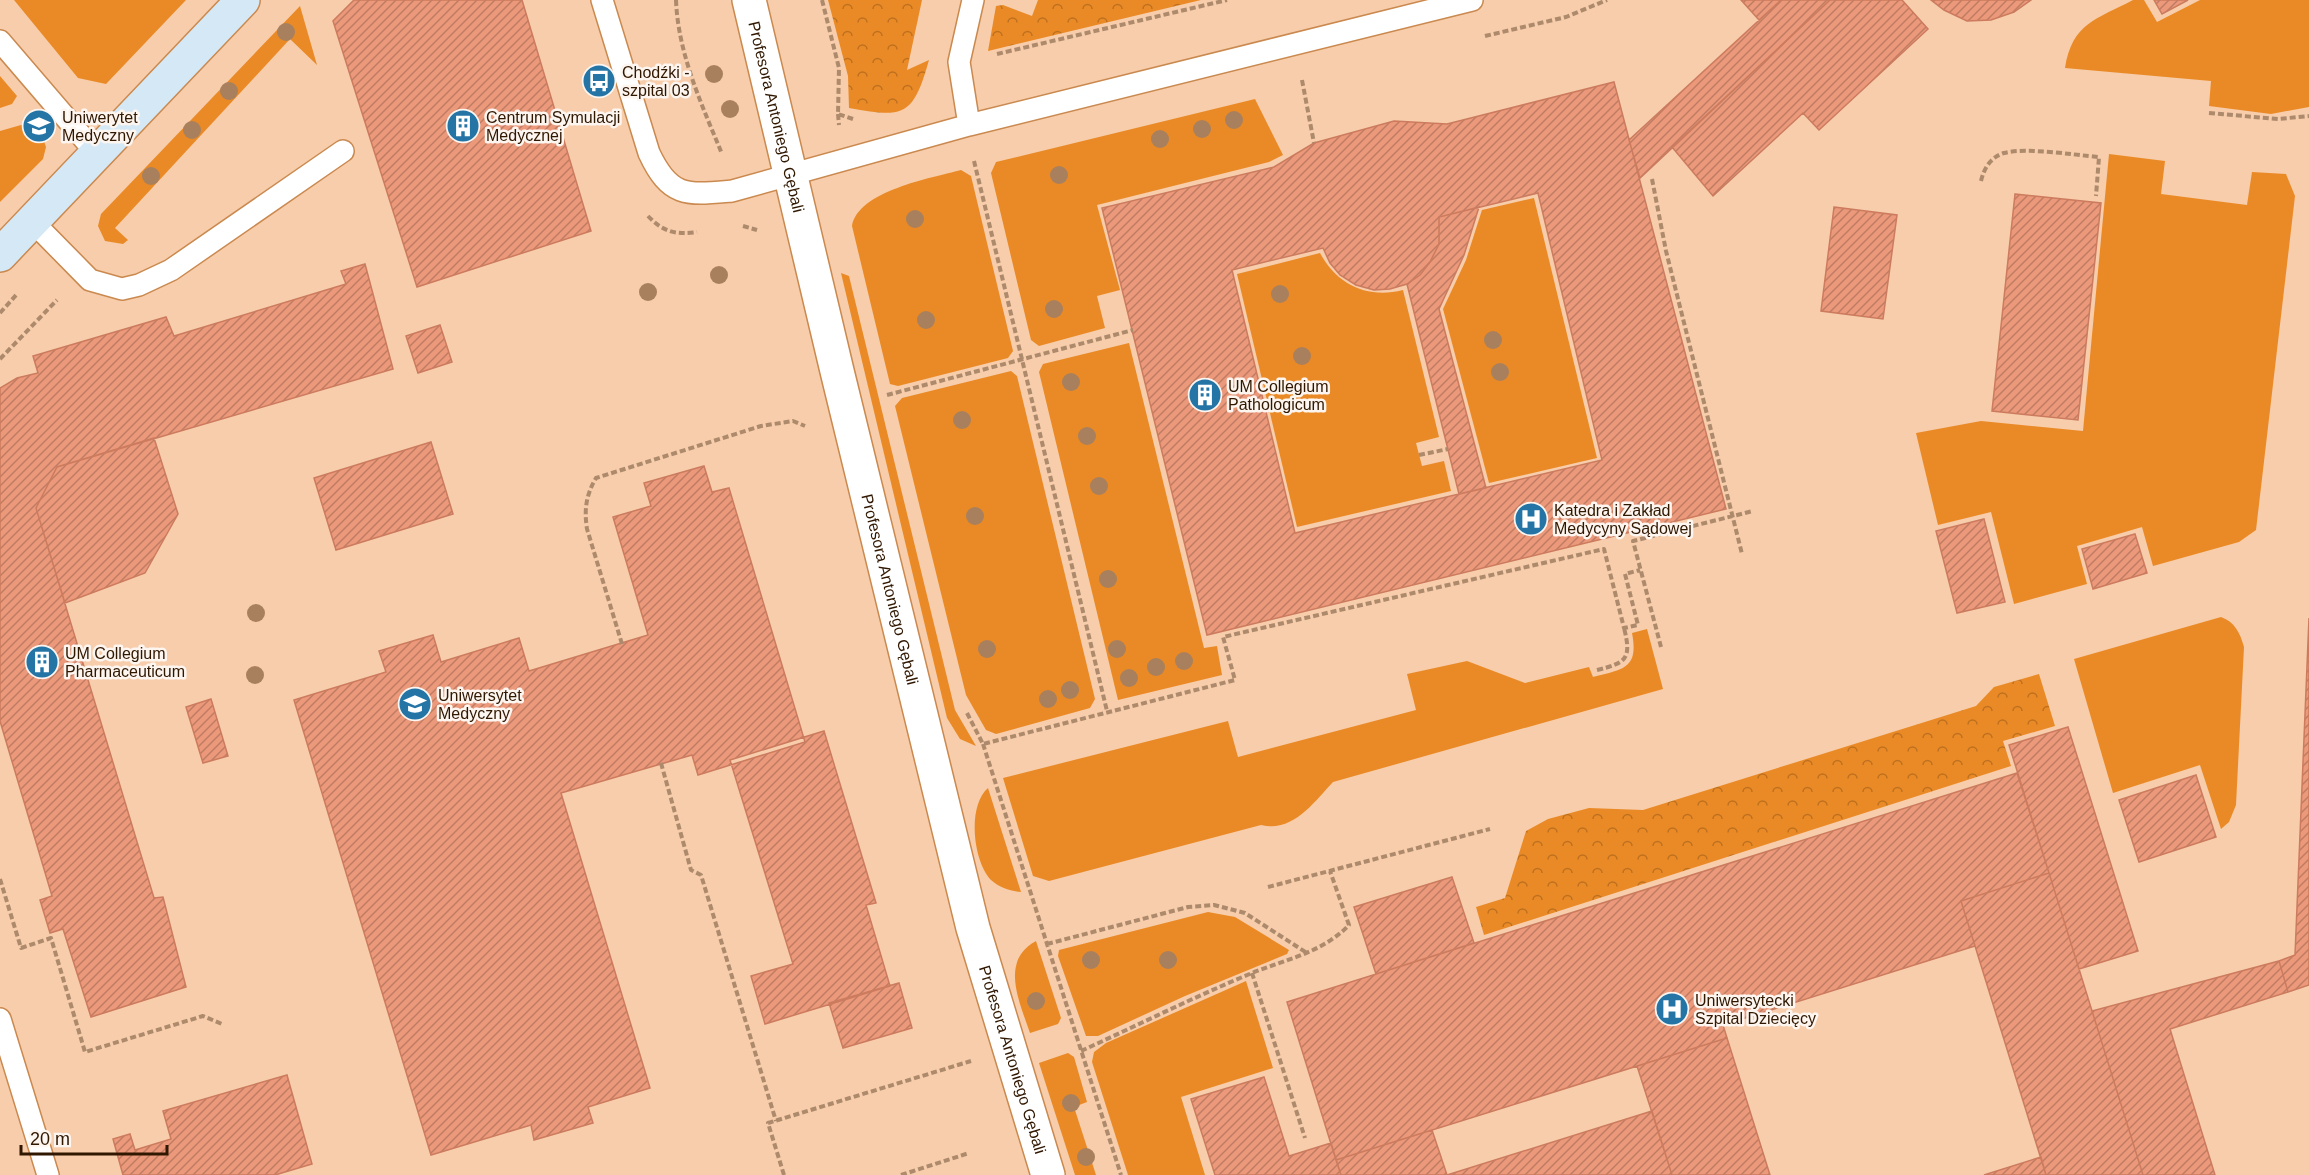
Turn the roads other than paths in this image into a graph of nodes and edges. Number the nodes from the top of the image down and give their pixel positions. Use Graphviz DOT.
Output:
graph roads {
  1 [pos="243,0"];
  2 [pos="602,0"];
  3 [pos="749,0"];
  4 [pos="973,0"];
  5 [pos="1472,0"];
  6 [pos="0,41"];
  7 [pos="969,125"];
  8 [pos="343,151"];
  9 [pos="98,154"];
  10 [pos="791,175"];
  11 [pos="33,221"];
  12 [pos="0,255"];
  13 [pos="0,1019"];
  14 [pos="48,1175"];
  15 [pos="1048,1175"];
  1 -- 9 [label="street"];
  2 -- 10 [label="lane"];
  3 -- 10 [label="street, Profesora Antoniego Gębali"];
  4 -- 7 [label="lane"];
  5 -- 7 [label="lane"];
  6 -- 9 [label="lane"];
  7 -- 10 [label="lane"];
  8 -- 11 [label="lane"];
  9 -- 11 [label="street"];
  10 -- 15 [label="street, Profesora Antoniego Gębali"];
  11 -- 12 [label="street"];
  13 -- 14 [label="lane"];
}
